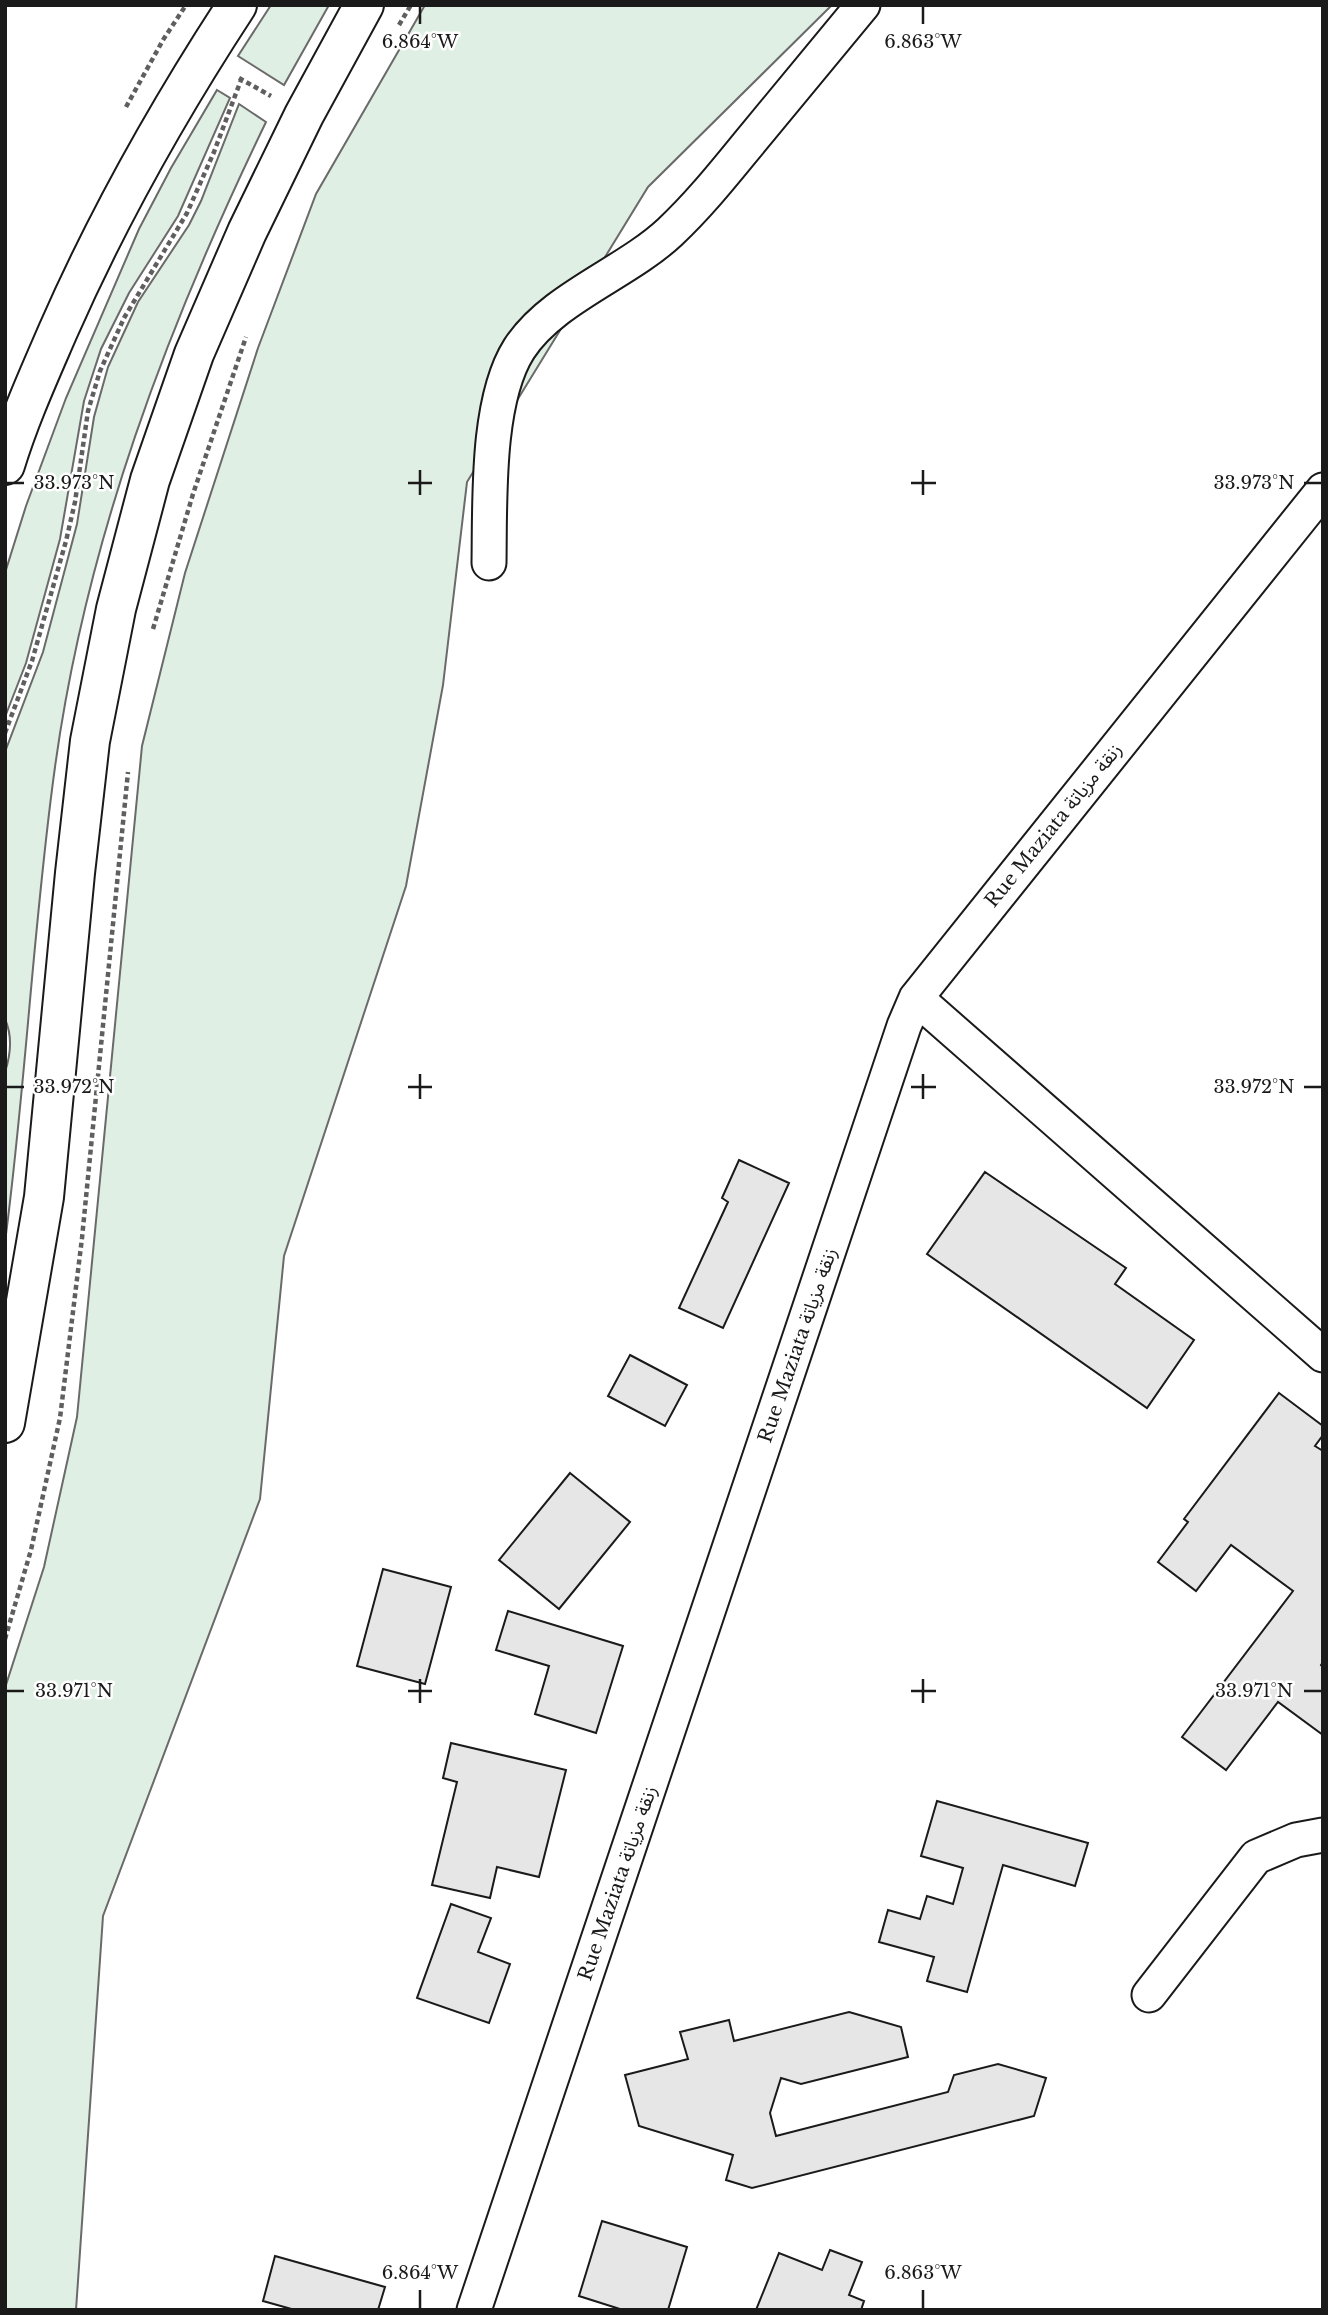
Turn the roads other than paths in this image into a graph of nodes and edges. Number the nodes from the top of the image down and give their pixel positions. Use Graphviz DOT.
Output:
graph roads {
  1 [pos="237,5"];
  2 [pos="364,5"];
  3 [pos="863,5"];
  4 [pos="5,465"];
  5 [pos="1323,490"];
  6 [pos="489,563"];
  7 [pos="916,998"];
  8 [pos="1323,1355"];
  9 [pos="5,1423"];
  10 [pos="1323,1835"];
  11 [pos="1149,1995"];
  12 [pos="474,2310"];
  1 -- 4 [label="main road"];
  2 -- 9 [label="main road"];
  3 -- 6 [label="street"];
  5 -- 7 [label="street, Rue Maziata زنقة مزياتة"];
  7 -- 8 [label="street"];
  7 -- 12 [label="street, Rue Maziata زنقة مزياتة"];
  10 -- 11 [label="street"];
}
